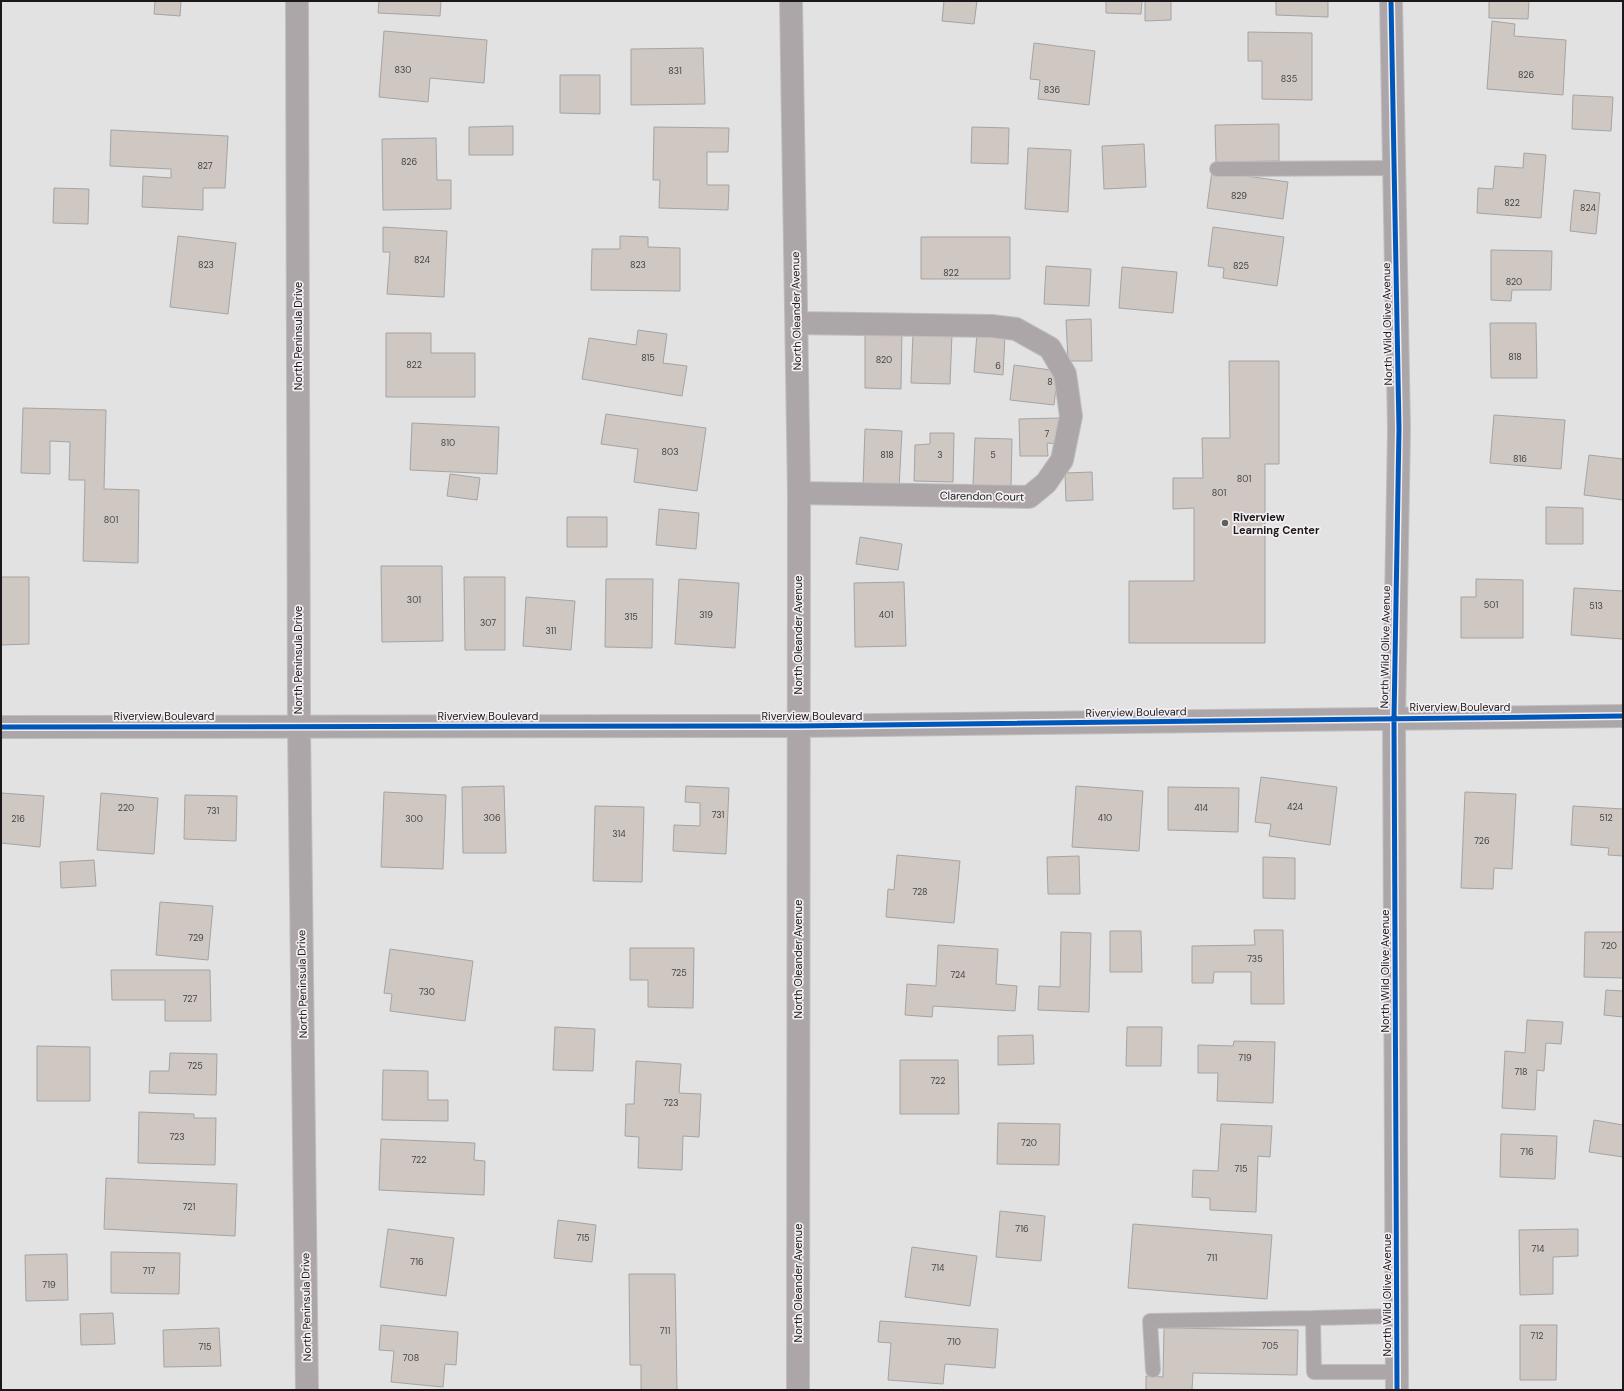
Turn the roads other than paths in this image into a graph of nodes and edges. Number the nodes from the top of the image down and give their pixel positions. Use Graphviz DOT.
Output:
graph roads {
  1 [pos="297,1"];
  2 [pos="791,1"];
  3 [pos="1391,1"];
  4 [pos="1394,168"];
  5 [pos="1217,169"];
  6 [pos="797,323"];
  7 [pos="799,493"];
  8 [pos="1623,716"];
  9 [pos="1394,718"];
  10 [pos="299,726"];
  11 [pos="798,726"];
  12 [pos="1,727"];
  13 [pos="1398,1316"];
  14 [pos="1313,1318"];
  15 [pos="1153,1370"];
  16 [pos="1397,1381"];
  17 [pos="307,1390"];
  18 [pos="798,1390"];
  1 -- 10 [label="street, North Peninsula Drive"];
  2 -- 6 [label="street, North Oleander Avenue"];
  3 -- 4 [label="street, North Wild Olive Avenue"];
  4 -- 5 [label="lane"];
  4 -- 9 [label="street, North Wild Olive Avenue"];
  6 -- 7 [label="street, North Oleander Avenue"];
  6 -- 7 [label="street, Clarendon Court"];
  7 -- 11 [label="street, North Oleander Avenue"];
  8 -- 9 [label="street, Riverview Boulevard"];
  9 -- 11 [label="street, Riverview Boulevard"];
  9 -- 13 [label="street, North Wild Olive Avenue"];
  10 -- 11 [label="street, Riverview Boulevard"];
  10 -- 12 [label="street, Riverview Boulevard"];
  10 -- 17 [label="street, North Peninsula Drive"];
  11 -- 18 [label="street, North Oleander Avenue"];
  13 -- 14 [label="lane"];
  13 -- 16 [label="street, North Wild Olive Avenue"];
  14 -- 15 [label="lane"];
  14 -- 16 [label="lane"];
}
